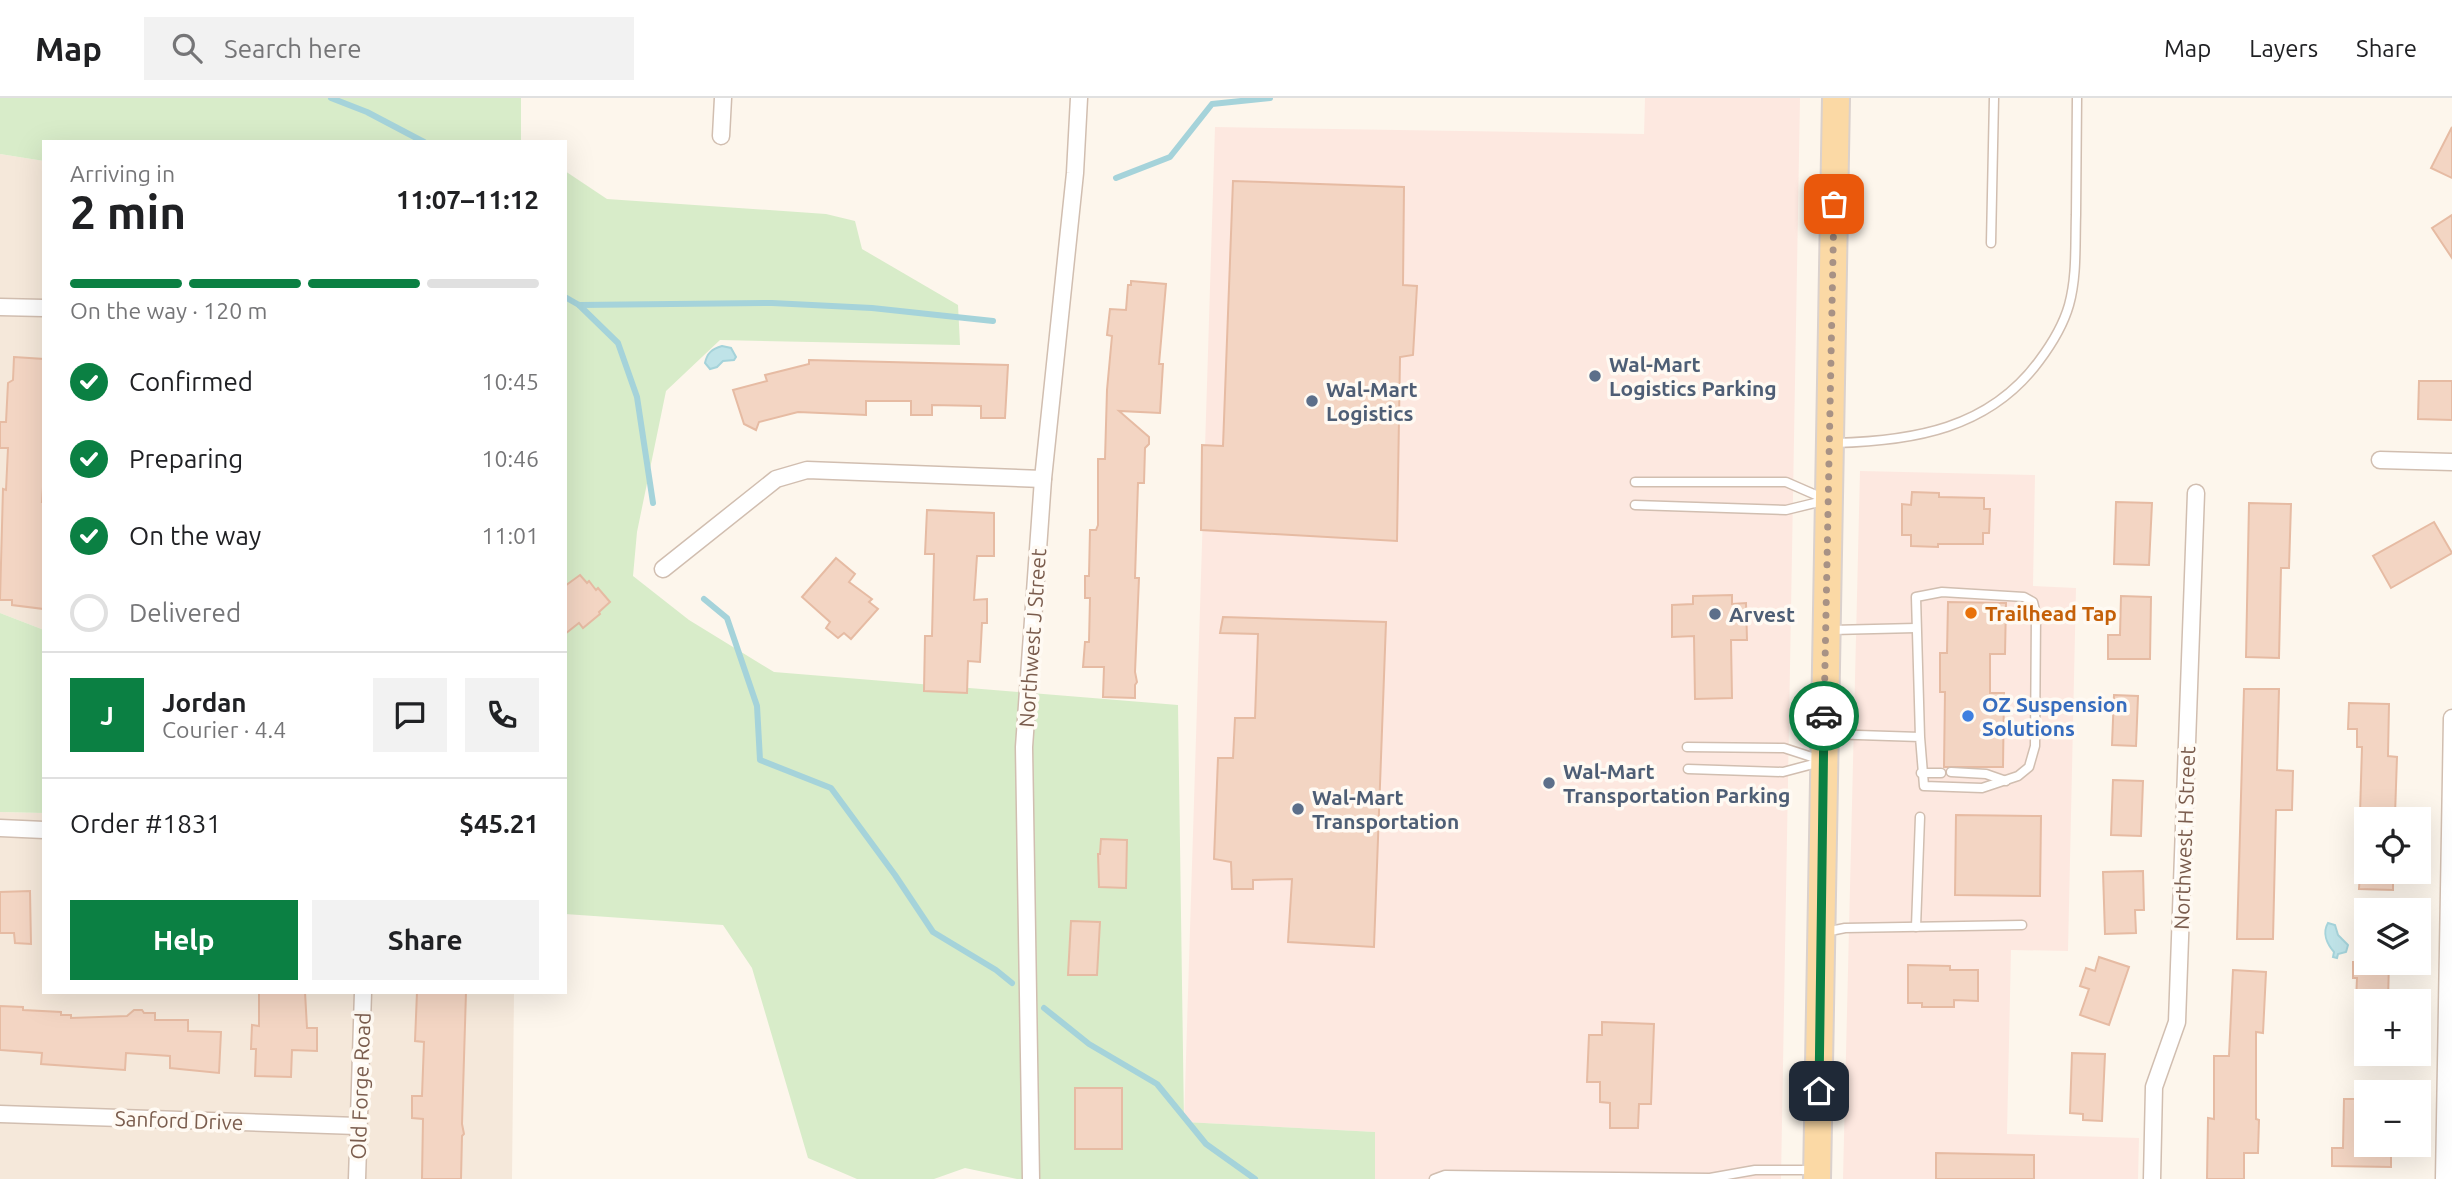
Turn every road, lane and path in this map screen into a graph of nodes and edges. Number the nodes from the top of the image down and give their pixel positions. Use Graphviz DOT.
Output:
graph roads {
  1 [pos="723,98"];
  2 [pos="1079,98"];
  3 [pos="1836,98"];
  4 [pos="1994,98"];
  5 [pos="2077,98"];
  6 [pos="721,136"];
  7 [pos="1991,243"];
  8 [pos="0,307"];
  9 [pos="42,308"];
  10 [pos="1830,443"];
  11 [pos="2380,460"];
  12 [pos="2452,462"];
  13 [pos="1044,479"];
  14 [pos="1634,482"];
  15 [pos="2196,493"];
  16 [pos="1828,500"];
  17 [pos="1635,505"];
  18 [pos="663,569"];
  19 [pos="1916,628"];
  20 [pos="1826,630"];
  21 [pos="2452,718"];
  22 [pos="1824,734"];
  23 [pos="1920,737"];
  24 [pos="1687,747"];
  25 [pos="1824,761"];
  26 [pos="1688,769"];
  27 [pos="1951,772"];
  28 [pos="1921,773"];
  29 [pos="1941,773"];
  30 [pos="2006,780"];
  31 [pos="1920,817"];
  32 [pos="0,828"];
  33 [pos="42,830"];
  34 [pos="2022,925"];
  35 [pos="1916,927"];
  36 [pos="1822,932"];
  37 [pos="363,994"];
  38 [pos="0,1114"];
  39 [pos="357,1126"];
  40 [pos="1817,1175"];
  41 [pos="1605,1178"];
  42 [pos="357,1179"];
  43 [pos="1031,1179"];
  44 [pos="1434,1179"];
  45 [pos="2152,1179"];
  46 [pos="2444,1179"];
  1 -- 6 [label="street"];
  2 -- 13 [label="street, Northwest J Street"];
  3 -- 10 [label="main road"];
  4 -- 7 [label="lane"];
  5 -- 10 [label="lane"];
  8 -- 9 [label="street"];
  10 -- 16 [label="main road"];
  11 -- 12 [label="street"];
  13 -- 18 [label="street"];
  13 -- 43 [label="street, Northwest J Street"];
  14 -- 16 [label="lane"];
  15 -- 45 [label="street, Northwest H Street"];
  16 -- 17 [label="lane"];
  16 -- 20 [label="main road"];
  19 -- 20 [label="lane"];
  19 -- 23 [label="lane"];
  19 -- 30 [label="lane"];
  20 -- 22 [label="main road"];
  21 -- 46 [label="street"];
  22 -- 23 [label="lane"];
  22 -- 25 [label="main road"];
  23 -- 28 [label="lane"];
  24 -- 25 [label="lane"];
  25 -- 26 [label="lane"];
  25 -- 36 [label="main road"];
  27 -- 30 [label="lane"];
  28 -- 29 [label="lane"];
  28 -- 30 [label="lane"];
  31 -- 35 [label="lane"];
  32 -- 33 [label="street"];
  34 -- 35 [label="lane"];
  35 -- 36 [label="lane"];
  36 -- 40 [label="main road"];
  37 -- 39 [label="street, Old Forge Road"];
  38 -- 39 [label="street, Sanford Drive"];
  39 -- 42 [label="street, Old Forge Road"];
  40 -- 41 [label="lane"];
  41 -- 44 [label="lane"];
}
